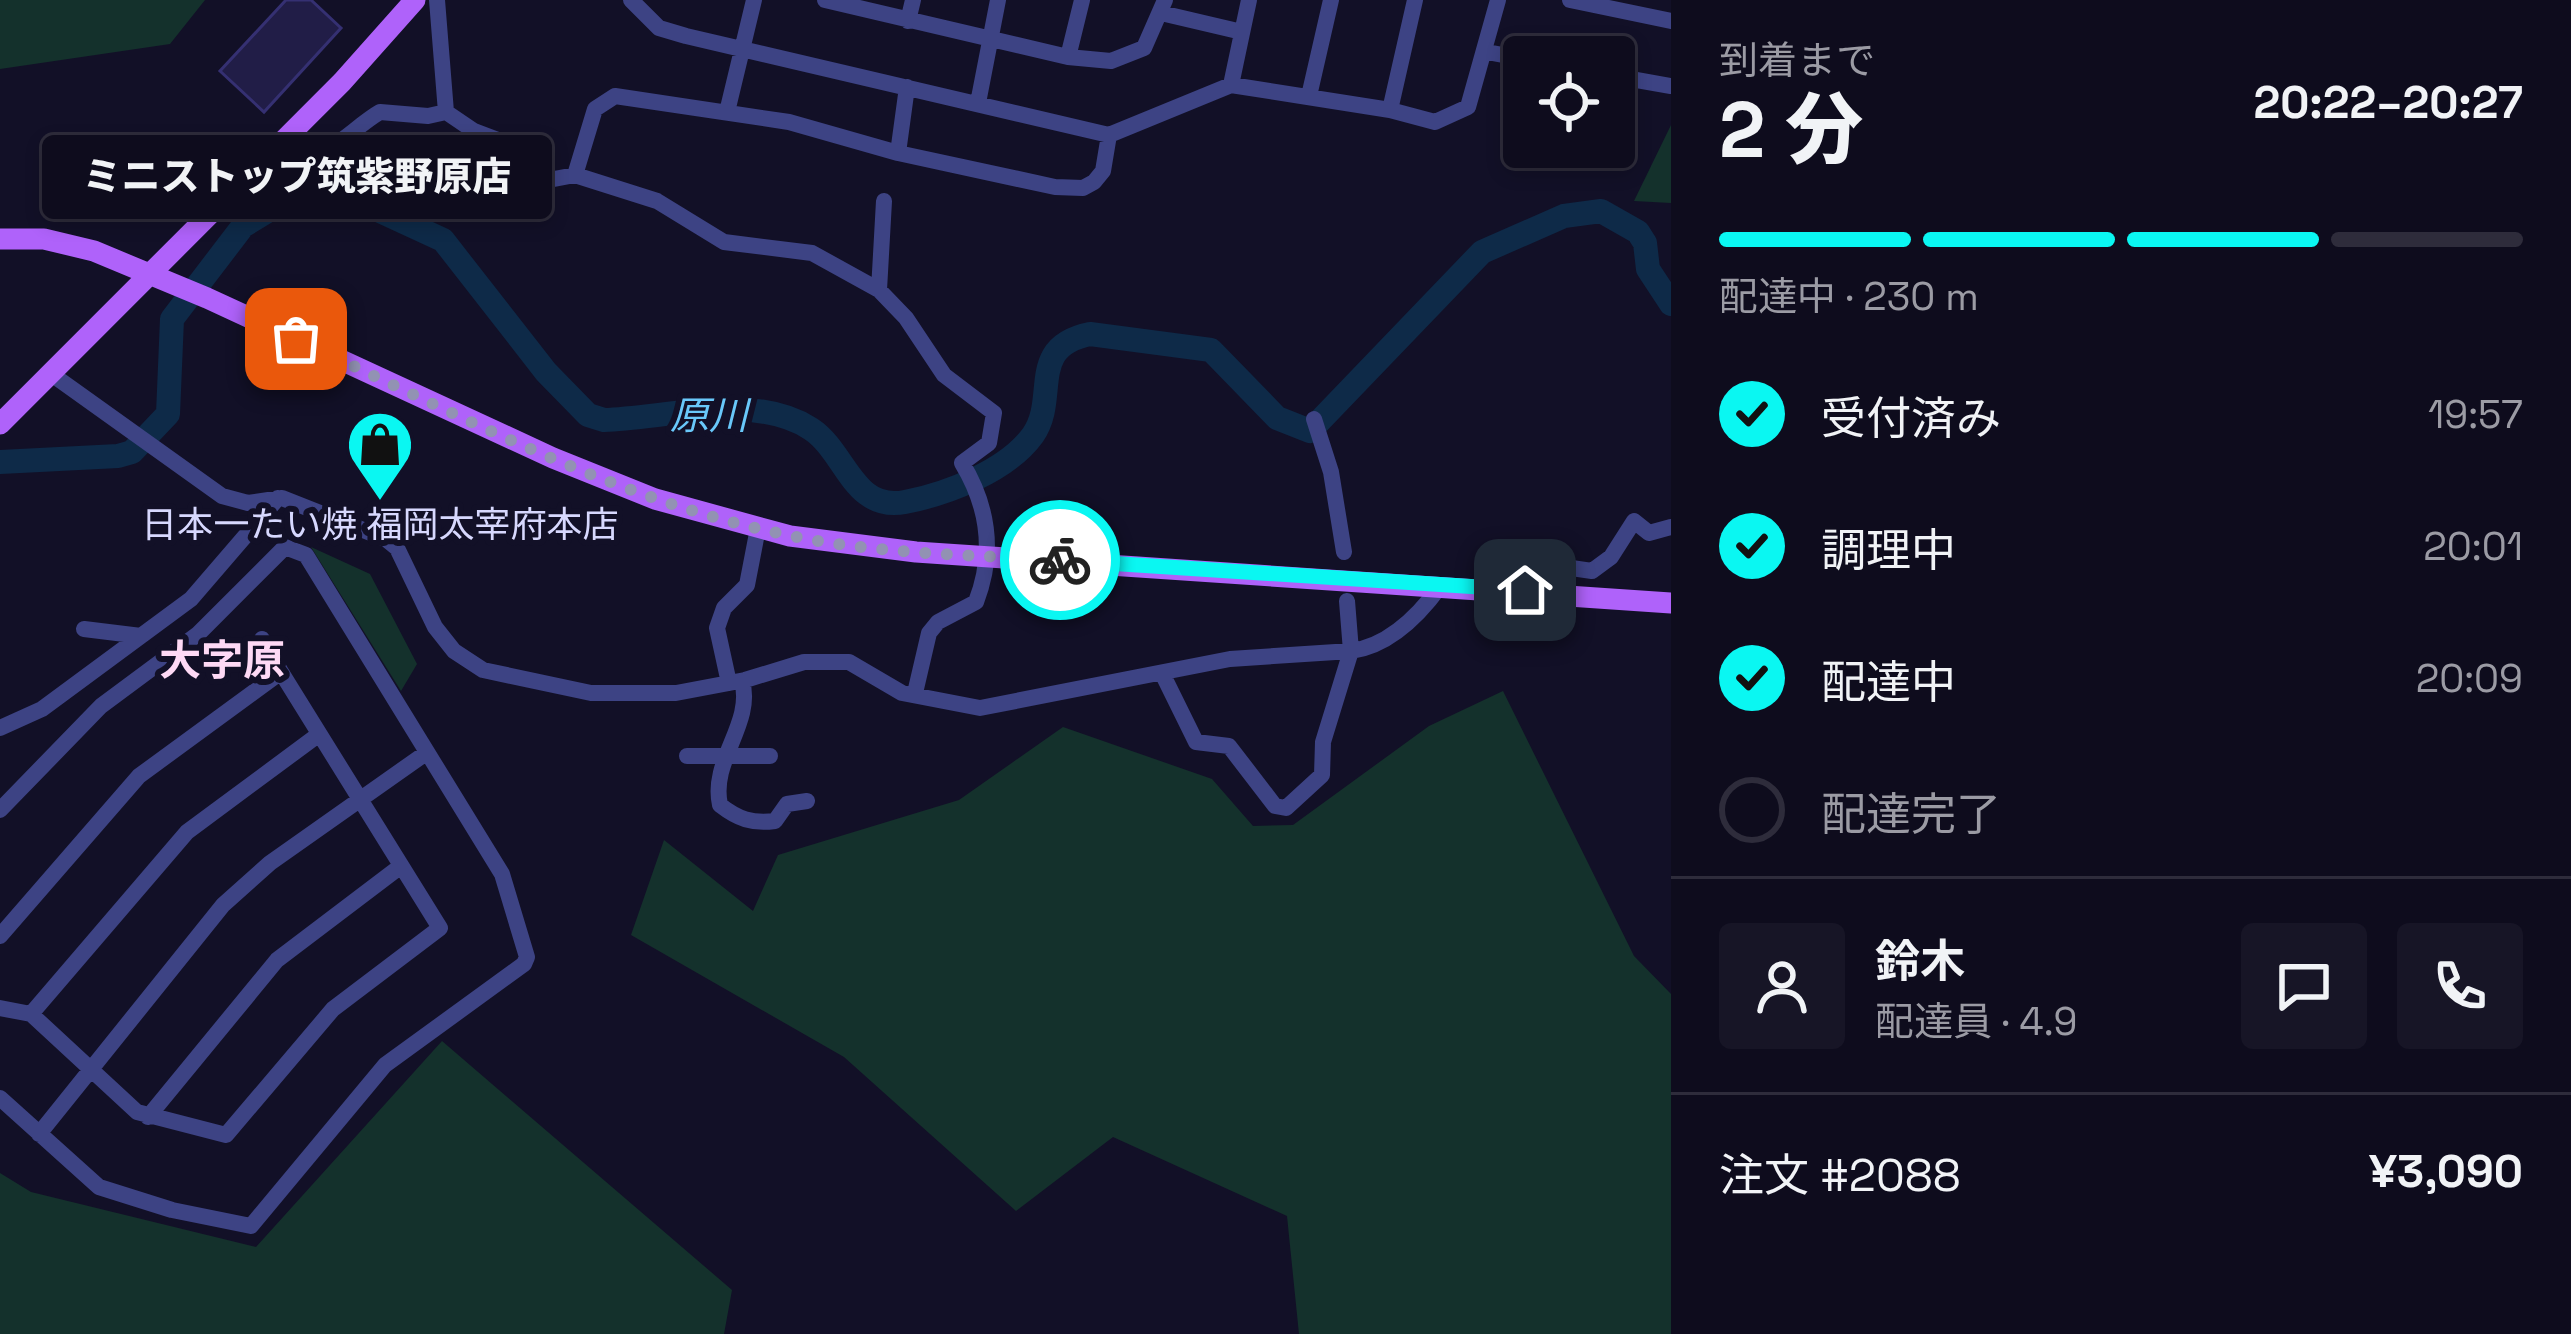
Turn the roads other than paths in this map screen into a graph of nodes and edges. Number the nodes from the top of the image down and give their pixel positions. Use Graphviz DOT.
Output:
graph roads {
  1 [pos="415,0"];
  2 [pos="437,0"];
  3 [pos="632,0"];
  4 [pos="754,0"];
  5 [pos="830,0"];
  6 [pos="913,0"];
  7 [pos="998,0"];
  8 [pos="1082,0"];
  9 [pos="1249,0"];
  10 [pos="1331,0"];
  11 [pos="1415,0"];
  12 [pos="1498,0"];
  13 [pos="1570,0"];
  14 [pos="1163,7"];
  15 [pos="908,21"];
  16 [pos="1671,21"];
  17 [pos="1242,32"];
  18 [pos="989,38"];
  19 [pos="742,49"];
  20 [pos="1487,52"];
  21 [pos="1503,55"];
  22 [pos="1068,57"];
  23 [pos="1635,80"];
  24 [pos="1231,85"];
  25 [pos="1671,86"];
  26 [pos="908,87"];
  27 [pos="1309,96"];
  28 [pos="978,104"];
  29 [pos="1390,110"];
  30 [pos="446,112"];
  31 [pos="727,112"];
  32 [pos="1109,136"];
  33 [pos="898,153"];
  34 [pos="270,155"];
  35 [pos="575,175"];
  36 [pos="884,201"];
  37 [pos="0,238"];
  38 [pos="163,278"];
  39 [pos="879,290"];
  40 [pos="50,373"];
  41 [pos="1314,419"];
  42 [pos="0,424"];
  43 [pos="278,498"];
  44 [pos="1671,527"];
  45 [pos="758,528"];
  46 [pos="1344,552"];
  47 [pos="986,556"];
  48 [pos="1441,585"];
  49 [pos="1525,590"];
  50 [pos="1347,601"];
  51 [pos="1671,603"];
  52 [pos="84,629"];
  53 [pos="141,636"];
  54 [pos="262,639"];
  55 [pos="1351,651"];
  56 [pos="280,671"];
  57 [pos="1162,674"];
  58 [pos="735,682"];
  59 [pos="915,693"];
  60 [pos="0,728"];
  61 [pos="318,735"];
  62 [pos="426,753"];
  63 [pos="687,756"];
  64 [pos="770,756"];
  65 [pos="723,758"];
  66 [pos="361,800"];
  67 [pos="807,801"];
  68 [pos="0,810"];
  69 [pos="401,866"];
  70 [pos="0,936"];
  71 [pos="0,1008"];
  72 [pos="31,1014"];
  73 [pos="90,1070"];
  74 [pos="0,1098"];
  75 [pos="148,1117"];
  76 [pos="39,1135"];
  1 -- 34 [label="main road"];
  2 -- 30 [label="street"];
  3 -- 19 [label="street"];
  4 -- 19 [label="street"];
  5 -- 15 [label="street"];
  6 -- 15 [label="street"];
  7 -- 18 [label="street"];
  8 -- 22 [label="street"];
  9 -- 17 [label="street"];
  10 -- 27 [label="street"];
  11 -- 29 [label="street"];
  12 -- 20 [label="street"];
  13 -- 16 [label="street"];
  14 -- 17 [label="street"];
  14 -- 22 [label="street"];
  15 -- 18 [label="street"];
  17 -- 24 [label="street"];
  18 -- 22 [label="street"];
  18 -- 28 [label="street"];
  19 -- 26 [label="street"];
  19 -- 31 [label="street"];
  20 -- 21 [label="street"];
  20 -- 29 [label="street"];
  23 -- 25 [label="street"];
  24 -- 27 [label="street"];
  24 -- 32 [label="street"];
  26 -- 28 [label="street"];
  26 -- 33 [label="street"];
  27 -- 29 [label="street"];
  28 -- 32 [label="street"];
  30 -- 34 [label="street"];
  30 -- 35 [label="street"];
  31 -- 33 [label="street"];
  31 -- 35 [label="street"];
  32 -- 33 [label="street"];
  34 -- 38 [label="main road"];
  35 -- 39 [label="street"];
  36 -- 39 [label="street"];
  37 -- 38 [label="main road"];
  38 -- 40 [label="main road"];
  38 -- 45 [label="main road"];
  39 -- 47 [label="street"];
  40 -- 42 [label="main road"];
  40 -- 43 [label="street"];
  41 -- 46 [label="street"];
  43 -- 53 [label="street"];
  43 -- 58 [label="street"];
  44 -- 49 [label="street"];
  45 -- 47 [label="main road"];
  45 -- 58 [label="street"];
  47 -- 48 [label="main road"];
  47 -- 59 [label="street"];
  48 -- 49 [label="main road"];
  48 -- 55 [label="street"];
  49 -- 51 [label="main road"];
  50 -- 55 [label="street"];
  52 -- 53 [label="street"];
  53 -- 60 [label="street"];
  54 -- 56 [label="street"];
  55 -- 57 [label="street"];
  55 -- 57 [label="street"];
  56 -- 61 [label="street"];
  56 -- 70 [label="street"];
  57 -- 59 [label="street"];
  58 -- 59 [label="street"];
  58 -- 65 [label="street"];
  61 -- 66 [label="street"];
  61 -- 72 [label="street"];
  62 -- 66 [label="street"];
  62 -- 68 [label="street"];
  62 -- 76 [label="street"];
  63 -- 65 [label="street"];
  64 -- 65 [label="street"];
  65 -- 67 [label="street"];
  66 -- 69 [label="street"];
  66 -- 73 [label="street"];
  69 -- 75 [label="street"];
  69 -- 75 [label="street"];
  71 -- 72 [label="street"];
  72 -- 73 [label="street"];
  73 -- 75 [label="street"];
  73 -- 76 [label="street"];
  74 -- 76 [label="street"];
}
